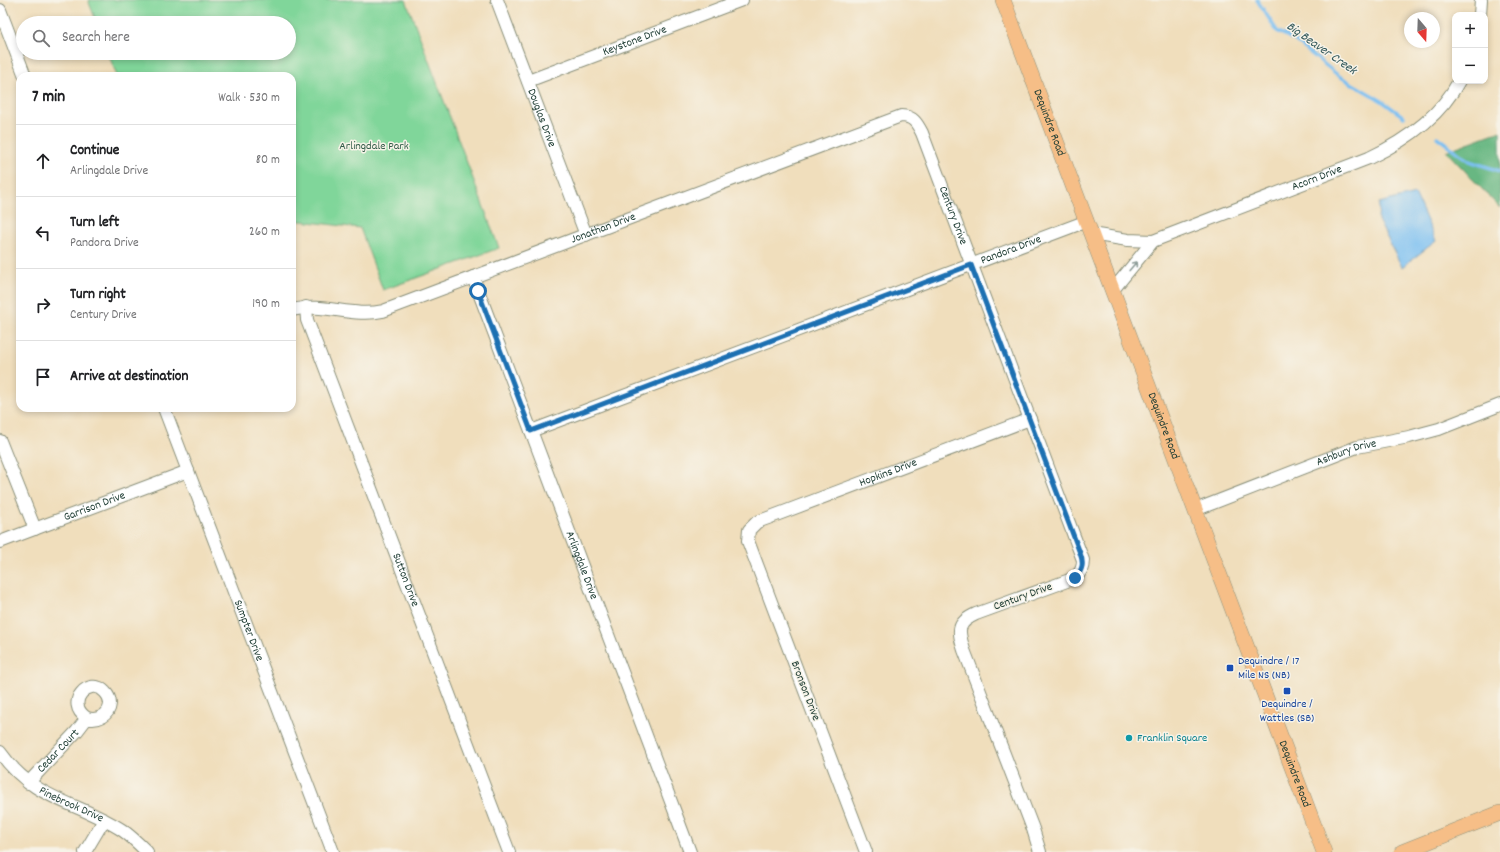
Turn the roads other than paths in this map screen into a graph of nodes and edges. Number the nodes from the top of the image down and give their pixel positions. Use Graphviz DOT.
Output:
graph roads {
  1 [pos="497,0"];
  2 [pos="742,0"];
  3 [pos="1002,0"];
  4 [pos="1481,0"];
  5 [pos="0,10"];
  6 [pos="1480,12"];
  7 [pos="16,52"];
  8 [pos="19,60"];
  9 [pos="23,72"];
  10 [pos="528,81"];
  11 [pos="1457,84"];
  12 [pos="911,118"];
  13 [pos="1089,228"];
  14 [pos="586,235"];
  15 [pos="1153,241"];
  16 [pos="971,265"];
  17 [pos="473,277"];
  18 [pos="1112,291"];
  19 [pos="306,307"];
  20 [pos="296,309"];
  21 [pos="1500,405"];
  22 [pos="166,412"];
  23 [pos="1030,418"];
  24 [pos="531,431"];
  25 [pos="0,441"];
  26 [pos="188,471"];
  27 [pos="1195,510"];
  28 [pos="35,529"];
  29 [pos="749,530"];
  30 [pos="0,542"];
  31 [pos="87,718"];
  32 [pos="0,752"];
  33 [pos="28,783"];
  34 [pos="1500,813"];
  35 [pos="104,820"];
  36 [pos="85,852"];
  37 [pos="147,852"];
  38 [pos="333,852"];
  39 [pos="508,852"];
  40 [pos="690,852"];
  41 [pos="866,852"];
  42 [pos="1040,852"];
  43 [pos="1324,852"];
  44 [pos="1402,852"];
  1 -- 10 [label="street, Douglas Drive"];
  2 -- 10 [label="street, Keystone Drive"];
  3 -- 13 [label="main road, Dequindre Road"];
  4 -- 6 [label="street"];
  5 -- 7 [label="street"];
  8 -- 9 [label="street"];
  10 -- 14 [label="street, Douglas Drive"];
  11 -- 15 [label="street, Acorn Drive"];
  12 -- 14 [label="street, Jonathan Drive"];
  12 -- 16 [label="street, Century Drive"];
  13 -- 15 [label="street, Acorn Drive"];
  13 -- 16 [label="street, Pandora Drive"];
  13 -- 18 [label="main road, Dequindre Road"];
  14 -- 17 [label="street, Jonathan Drive"];
  18 -- 15 [label="street, Acorn Drive, one-way"];
  16 -- 23 [label="street, Century Drive"];
  16 -- 24 [label="street, Pandora Drive"];
  17 -- 19 [label="street, Jonathan Drive"];
  17 -- 24 [label="street, Arlingdale Drive"];
  18 -- 27 [label="main road, Dequindre Road"];
  19 -- 20 [label="street, Jonathan Drive"];
  19 -- 39 [label="street, Sutton Drive"];
  21 -- 27 [label="street, Ashbury Drive"];
  22 -- 26 [label="street, Sumpter Drive"];
  23 -- 29 [label="street, Hopkins Drive"];
  23 -- 42 [label="street, Century Drive"];
  24 -- 40 [label="street, Arlingdale Drive"];
  25 -- 28 [label="street"];
  26 -- 28 [label="street, Garrison Drive"];
  26 -- 38 [label="street, Sumpter Drive"];
  27 -- 43 [label="main road, Dequindre Road"];
  28 -- 30 [label="street, Garrison Drive"];
  29 -- 41 [label="street, Bronson Drive"];
  31 -- 33 [label="street, Cedar Court"];
  32 -- 33 [label="street, Pinebrook Drive"];
  33 -- 35 [label="street, Pinebrook Drive"];
  34 -- 44 [label="main road"];
  35 -- 36 [label="street"];
  35 -- 37 [label="street, Pinebrook Drive"];
}
